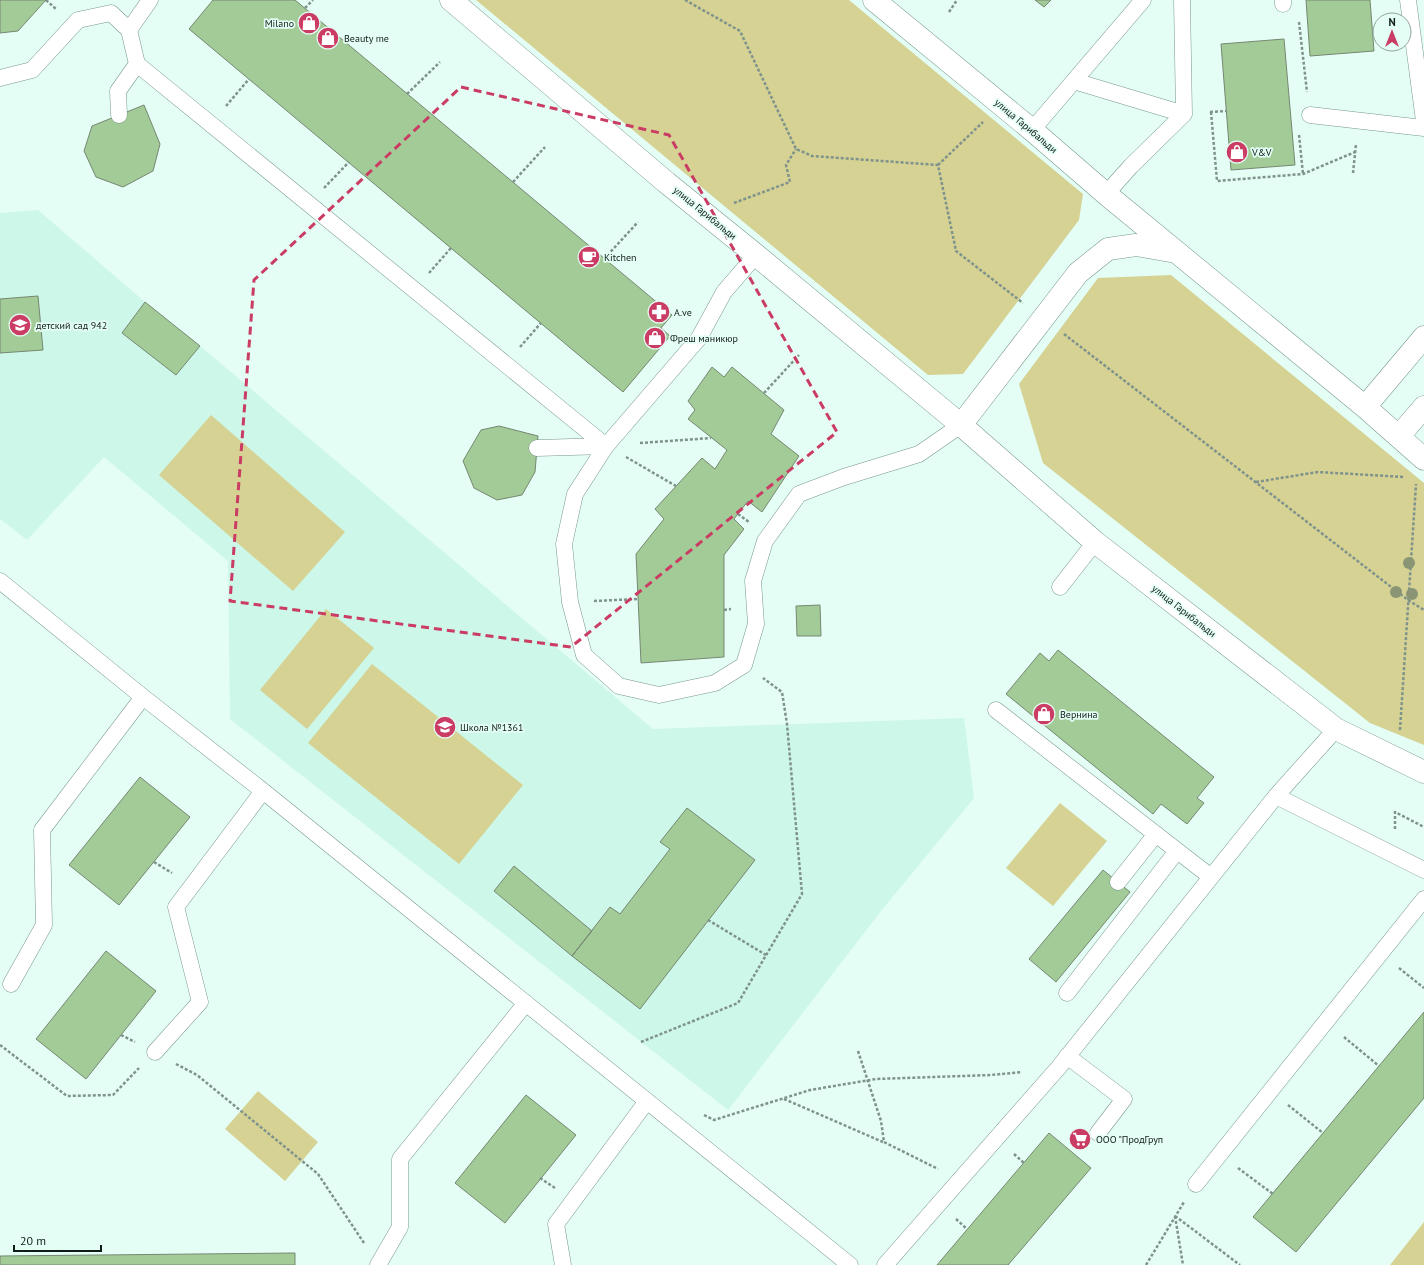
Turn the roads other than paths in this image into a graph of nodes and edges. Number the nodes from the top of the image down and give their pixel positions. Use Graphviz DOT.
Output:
graph roads {
  1 [pos="150,0"];
  2 [pos="451,0"];
  3 [pos="874,0"];
  4 [pos="1143,0"];
  5 [pos="1182,0"];
  6 [pos="1408,0"];
  7 [pos="129,30"];
  8 [pos="138,64"];
  9 [pos="0,78"];
  10 [pos="1074,81"];
  11 [pos="1184,114"];
  12 [pos="119,115"];
  13 [pos="1310,115"];
  14 [pos="1424,121"];
  15 [pos="1424,128"];
  16 [pos="1032,130"];
  17 [pos="1106,194"];
  18 [pos="1178,252"];
  19 [pos="756,255"];
  20 [pos="1424,337"];
  21 [pos="1365,407"];
  22 [pos="1424,407"];
  23 [pos="961,424"];
  24 [pos="1399,436"];
  25 [pos="606,446"];
  26 [pos="537,448"];
  27 [pos="1420,468"];
  28 [pos="1095,542"];
  29 [pos="0,581"];
  30 [pos="1060,587"];
  31 [pos="143,697"];
  32 [pos="996,710"];
  33 [pos="1336,729"];
  34 [pos="1424,772"];
  35 [pos="263,791"];
  36 [pos="1276,796"];
  37 [pos="1156,834"];
  38 [pos="1177,851"];
  39 [pos="1424,870"];
  40 [pos="1212,877"];
  41 [pos="1118,882"];
  42 [pos="1424,899"];
  43 [pos="11,984"];
  44 [pos="1067,993"];
  45 [pos="526,1003"];
  46 [pos="154,1052"];
  47 [pos="1063,1062"];
  48 [pos="647,1101"];
  49 [pos="1098,1133"];
  50 [pos="1196,1184"];
  51 [pos="378,1265"];
  52 [pos="563,1265"];
  53 [pos="850,1265"];
  54 [pos="885,1265"];
  1 -- 7 [label="lane"];
  2 -- 19 [label="street, улица Гарибальди"];
  3 -- 16 [label="street, улица Гарибальди"];
  4 -- 10 [label="lane"];
  5 -- 11 [label="lane"];
  6 -- 14 [label="lane"];
  7 -- 8 [label="lane"];
  7 -- 9 [label="lane"];
  8 -- 12 [label="lane"];
  8 -- 25 [label="lane"];
  10 -- 11 [label="lane"];
  10 -- 16 [label="lane"];
  11 -- 17 [label="lane"];
  13 -- 15 [label="lane"];
  16 -- 17 [label="street, улица Гарибальди"];
  17 -- 18 [label="street, улица Гарибальди"];
  18 -- 21 [label="street, улица Гарибальди"];
  18 -- 23 [label="street"];
  19 -- 23 [label="street, улица Гарибальди"];
  19 -- 25 [label="lane"];
  20 -- 21 [label="street"];
  21 -- 24 [label="street, улица Гарибальди"];
  22 -- 24 [label="street"];
  23 -- 25 [label="lane"];
  23 -- 28 [label="street, улица Гарибальди"];
  24 -- 27 [label="street, улица Гарибальди"];
  25 -- 26 [label="lane"];
  28 -- 30 [label="lane"];
  28 -- 33 [label="street, улица Гарибальди"];
  29 -- 31 [label="lane"];
  31 -- 35 [label="lane"];
  31 -- 43 [label="lane"];
  32 -- 37 [label="lane"];
  33 -- 34 [label="street, улица Гарибальди"];
  33 -- 36 [label="lane"];
  35 -- 45 [label="lane"];
  35 -- 46 [label="lane"];
  36 -- 39 [label="lane"];
  36 -- 40 [label="lane"];
  37 -- 38 [label="lane"];
  37 -- 41 [label="lane"];
  38 -- 40 [label="lane"];
  38 -- 44 [label="lane"];
  40 -- 47 [label="lane"];
  42 -- 50 [label="lane"];
  45 -- 48 [label="lane"];
  45 -- 51 [label="lane"];
  47 -- 49 [label="lane"];
  47 -- 54 [label="lane"];
  48 -- 52 [label="lane"];
  48 -- 53 [label="lane"];
}
